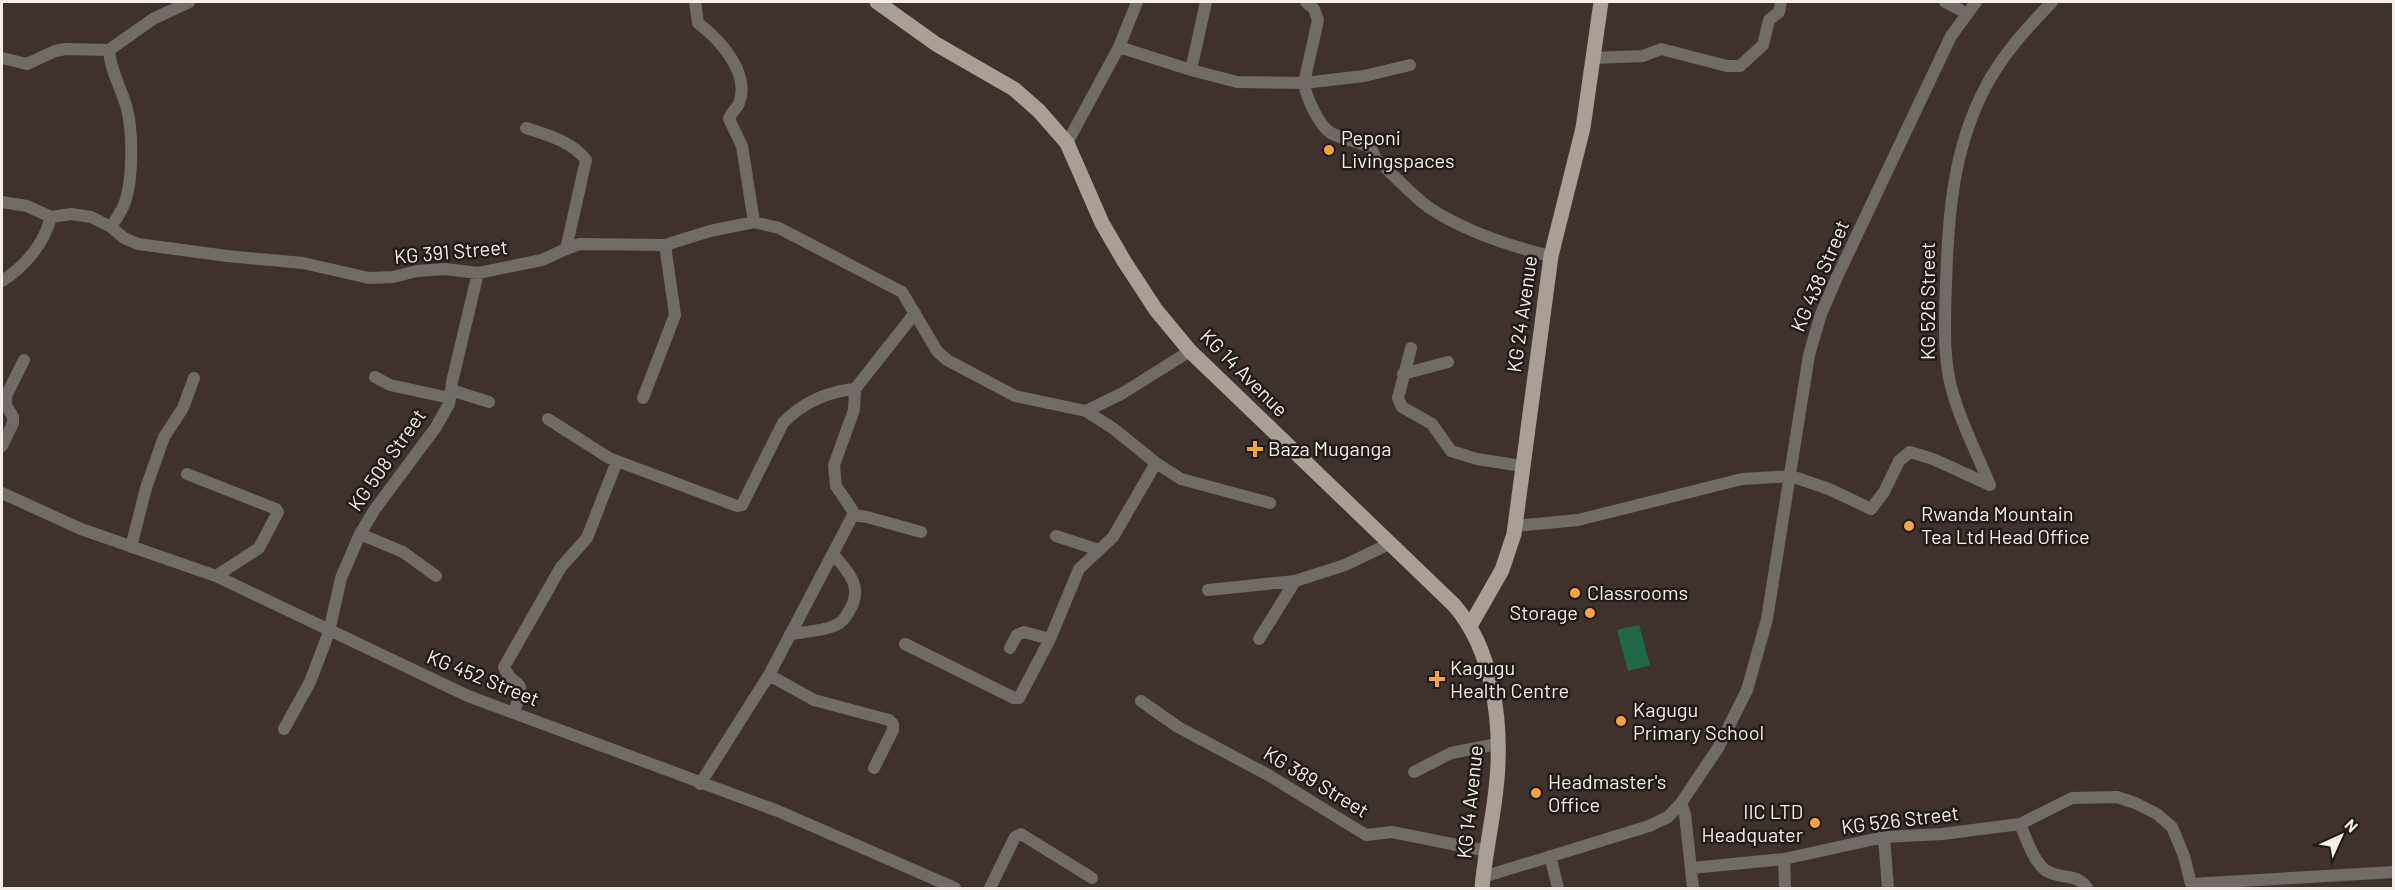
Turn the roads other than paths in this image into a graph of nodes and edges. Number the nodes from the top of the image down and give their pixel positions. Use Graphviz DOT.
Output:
graph roads {
  1 [pos="189,2"];
  2 [pos="695,2"];
  3 [pos="877,2"];
  4 [pos="1137,2"];
  5 [pos="1206,2"];
  6 [pos="1305,2"];
  7 [pos="1601,2"];
  8 [pos="1781,2"];
  9 [pos="1945,2"];
  10 [pos="1976,2"];
  11 [pos="2052,2"];
  12 [pos="1966,14"];
  13 [pos="1119,47"];
  14 [pos="109,50"];
  15 [pos="2,58"];
  16 [pos="1593,58"];
  17 [pos="1410,65"];
  18 [pos="1191,70"];
  19 [pos="1304,83"];
  20 [pos="526,128"];
  21 [pos="1067,143"];
  22 [pos="2,202"];
  23 [pos="51,217"];
  24 [pos="754,222"];
  25 [pos="111,227"];
  26 [pos="665,245"];
  27 [pos="566,249"];
  28 [pos="1551,255"];
  29 [pos="478,273"];
  30 [pos="2,281"];
  31 [pos="915,313"];
  32 [pos="1411,348"];
  33 [pos="1190,351"];
  34 [pos="24,360"];
  35 [pos="1448,362"];
  36 [pos="1403,374"];
  37 [pos="375,377"];
  38 [pos="194,378"];
  39 [pos="855,389"];
  40 [pos="451,394"];
  41 [pos="643,398"];
  42 [pos="489,402"];
  43 [pos="1086,411"];
  44 [pos="548,419"];
  45 [pos="2,446"];
  46 [pos="617,462"];
  47 [pos="1156,463"];
  48 [pos="1522,466"];
  49 [pos="187,474"];
  50 [pos="1791,476"];
  51 [pos="2,493"];
  52 [pos="1270,503"];
  53 [pos="853,515"];
  54 [pos="1515,526"];
  55 [pos="921,532"];
  56 [pos="360,534"];
  57 [pos="1056,536"];
  58 [pos="1389,544"];
  59 [pos="131,547"];
  60 [pos="1099,550"];
  61 [pos="833,554"];
  62 [pos="216,576"];
  63 [pos="436,576"];
  64 [pos="1295,581"];
  65 [pos="1208,590"];
  66 [pos="1470,626"];
  67 [pos="329,632"];
  68 [pos="790,634"];
  69 [pos="1050,639"];
  70 [pos="1259,639"];
  71 [pos="905,644"];
  72 [pos="1010,648"];
  73 [pos="769,675"];
  74 [pos="1141,701"];
  75 [pos="514,712"];
  76 [pos="284,729"];
  77 [pos="1497,744"];
  78 [pos="874,768"];
  79 [pos="1414,772"];
  80 [pos="700,784"];
  81 [pos="1681,802"];
  82 [pos="2020,824"];
  83 [pos="1884,837"];
  84 [pos="1487,851"];
  85 [pos="1550,856"];
  86 [pos="1784,859"];
  87 [pos="1692,868"];
  88 [pos="2394,872"];
  89 [pos="1092,878"];
  90 [pos="1482,883"];
  91 [pos="2191,886"];
  92 [pos="955,888"];
  93 [pos="990,888"];
  94 [pos="1470,888"];
  95 [pos="1558,888"];
  96 [pos="1693,888"];
  97 [pos="1785,888"];
  98 [pos="1888,888"];
  99 [pos="2087,888"];
  1 -- 14 [label="street"];
  2 -- 24 [label="street"];
  3 -- 21 [label="main road, KG 14 Avenue"];
  4 -- 13 [label="street"];
  5 -- 18 [label="street"];
  6 -- 19 [label="street"];
  7 -- 16 [label="main road, KG 24 Avenue"];
  8 -- 16 [label="street"];
  9 -- 12 [label="street"];
  10 -- 12 [label="street, KG 438 Street"];
  11 -- 50 [label="street, KG 526 Street"];
  12 -- 50 [label="street, KG 438 Street"];
  13 -- 18 [label="street"];
  13 -- 21 [label="street"];
  14 -- 15 [label="street"];
  14 -- 25 [label="street"];
  16 -- 28 [label="main road, KG 24 Avenue"];
  17 -- 19 [label="street"];
  18 -- 19 [label="street"];
  19 -- 28 [label="street"];
  20 -- 27 [label="street"];
  21 -- 33 [label="main road, KG 14 Avenue"];
  22 -- 23 [label="street, KG 391 Street"];
  23 -- 25 [label="street, KG 391 Street"];
  23 -- 30 [label="street"];
  24 -- 26 [label="street, KG 391 Street"];
  24 -- 31 [label="street, KG 391 Street"];
  25 -- 29 [label="street, KG 391 Street"];
  26 -- 27 [label="street, KG 391 Street"];
  26 -- 41 [label="street"];
  27 -- 29 [label="street, KG 391 Street"];
  28 -- 48 [label="main road, KG 24 Avenue"];
  29 -- 40 [label="street, KG 508 Street"];
  31 -- 39 [label="street"];
  31 -- 43 [label="street, KG 391 Street"];
  32 -- 36 [label="street"];
  33 -- 43 [label="street"];
  33 -- 58 [label="main road, KG 14 Avenue"];
  34 -- 45 [label="street"];
  35 -- 36 [label="street"];
  36 -- 48 [label="street"];
  37 -- 40 [label="street"];
  38 -- 59 [label="street"];
  39 -- 46 [label="street"];
  39 -- 53 [label="street"];
  40 -- 42 [label="street"];
  40 -- 56 [label="street, KG 508 Street"];
  43 -- 47 [label="street"];
  44 -- 46 [label="street"];
  46 -- 75 [label="street"];
  47 -- 52 [label="street"];
  47 -- 60 [label="street"];
  48 -- 54 [label="main road, KG 24 Avenue"];
  49 -- 62 [label="street"];
  50 -- 54 [label="street"];
  50 -- 81 [label="street, KG 438 Street"];
  51 -- 59 [label="street, KG 452 Street"];
  53 -- 55 [label="street"];
  53 -- 61 [label="street"];
  54 -- 66 [label="main road, KG 24 Avenue"];
  56 -- 63 [label="street"];
  56 -- 67 [label="street, KG 508 Street"];
  57 -- 60 [label="street"];
  58 -- 64 [label="street"];
  58 -- 66 [label="main road, KG 14 Avenue"];
  59 -- 62 [label="street, KG 452 Street"];
  60 -- 69 [label="street"];
  61 -- 68 [label="street"];
  61 -- 68 [label="street"];
  62 -- 67 [label="street, KG 452 Street"];
  64 -- 65 [label="street"];
  64 -- 70 [label="street"];
  66 -- 77 [label="main road, KG 14 Avenue"];
  67 -- 75 [label="street, KG 452 Street"];
  67 -- 76 [label="street, KG 508 Street"];
  68 -- 73 [label="street"];
  69 -- 71 [label="street"];
  69 -- 72 [label="street"];
  73 -- 78 [label="street"];
  73 -- 80 [label="street"];
  74 -- 84 [label="street, KG 389 Street"];
  75 -- 80 [label="street, KG 452 Street"];
  77 -- 79 [label="street"];
  77 -- 84 [label="main road, KG 14 Avenue"];
  80 -- 92 [label="street, KG 452 Street"];
  81 -- 85 [label="street, KG 438 Street"];
  81 -- 87 [label="street"];
  82 -- 83 [label="street, KG 526 Street"];
  82 -- 91 [label="street, KG 526 Street"];
  82 -- 99 [label="street"];
  83 -- 86 [label="street, KG 526 Street"];
  83 -- 98 [label="street"];
  84 -- 90 [label="main road, KG 14 Avenue"];
  85 -- 90 [label="street, KG 438 Street"];
  85 -- 95 [label="street"];
  86 -- 87 [label="street, KG 526 Street"];
  86 -- 97 [label="street"];
  87 -- 96 [label="street"];
  88 -- 91 [label="street"];
  89 -- 93 [label="street"];
  90 -- 94 [label="main road"];
}
